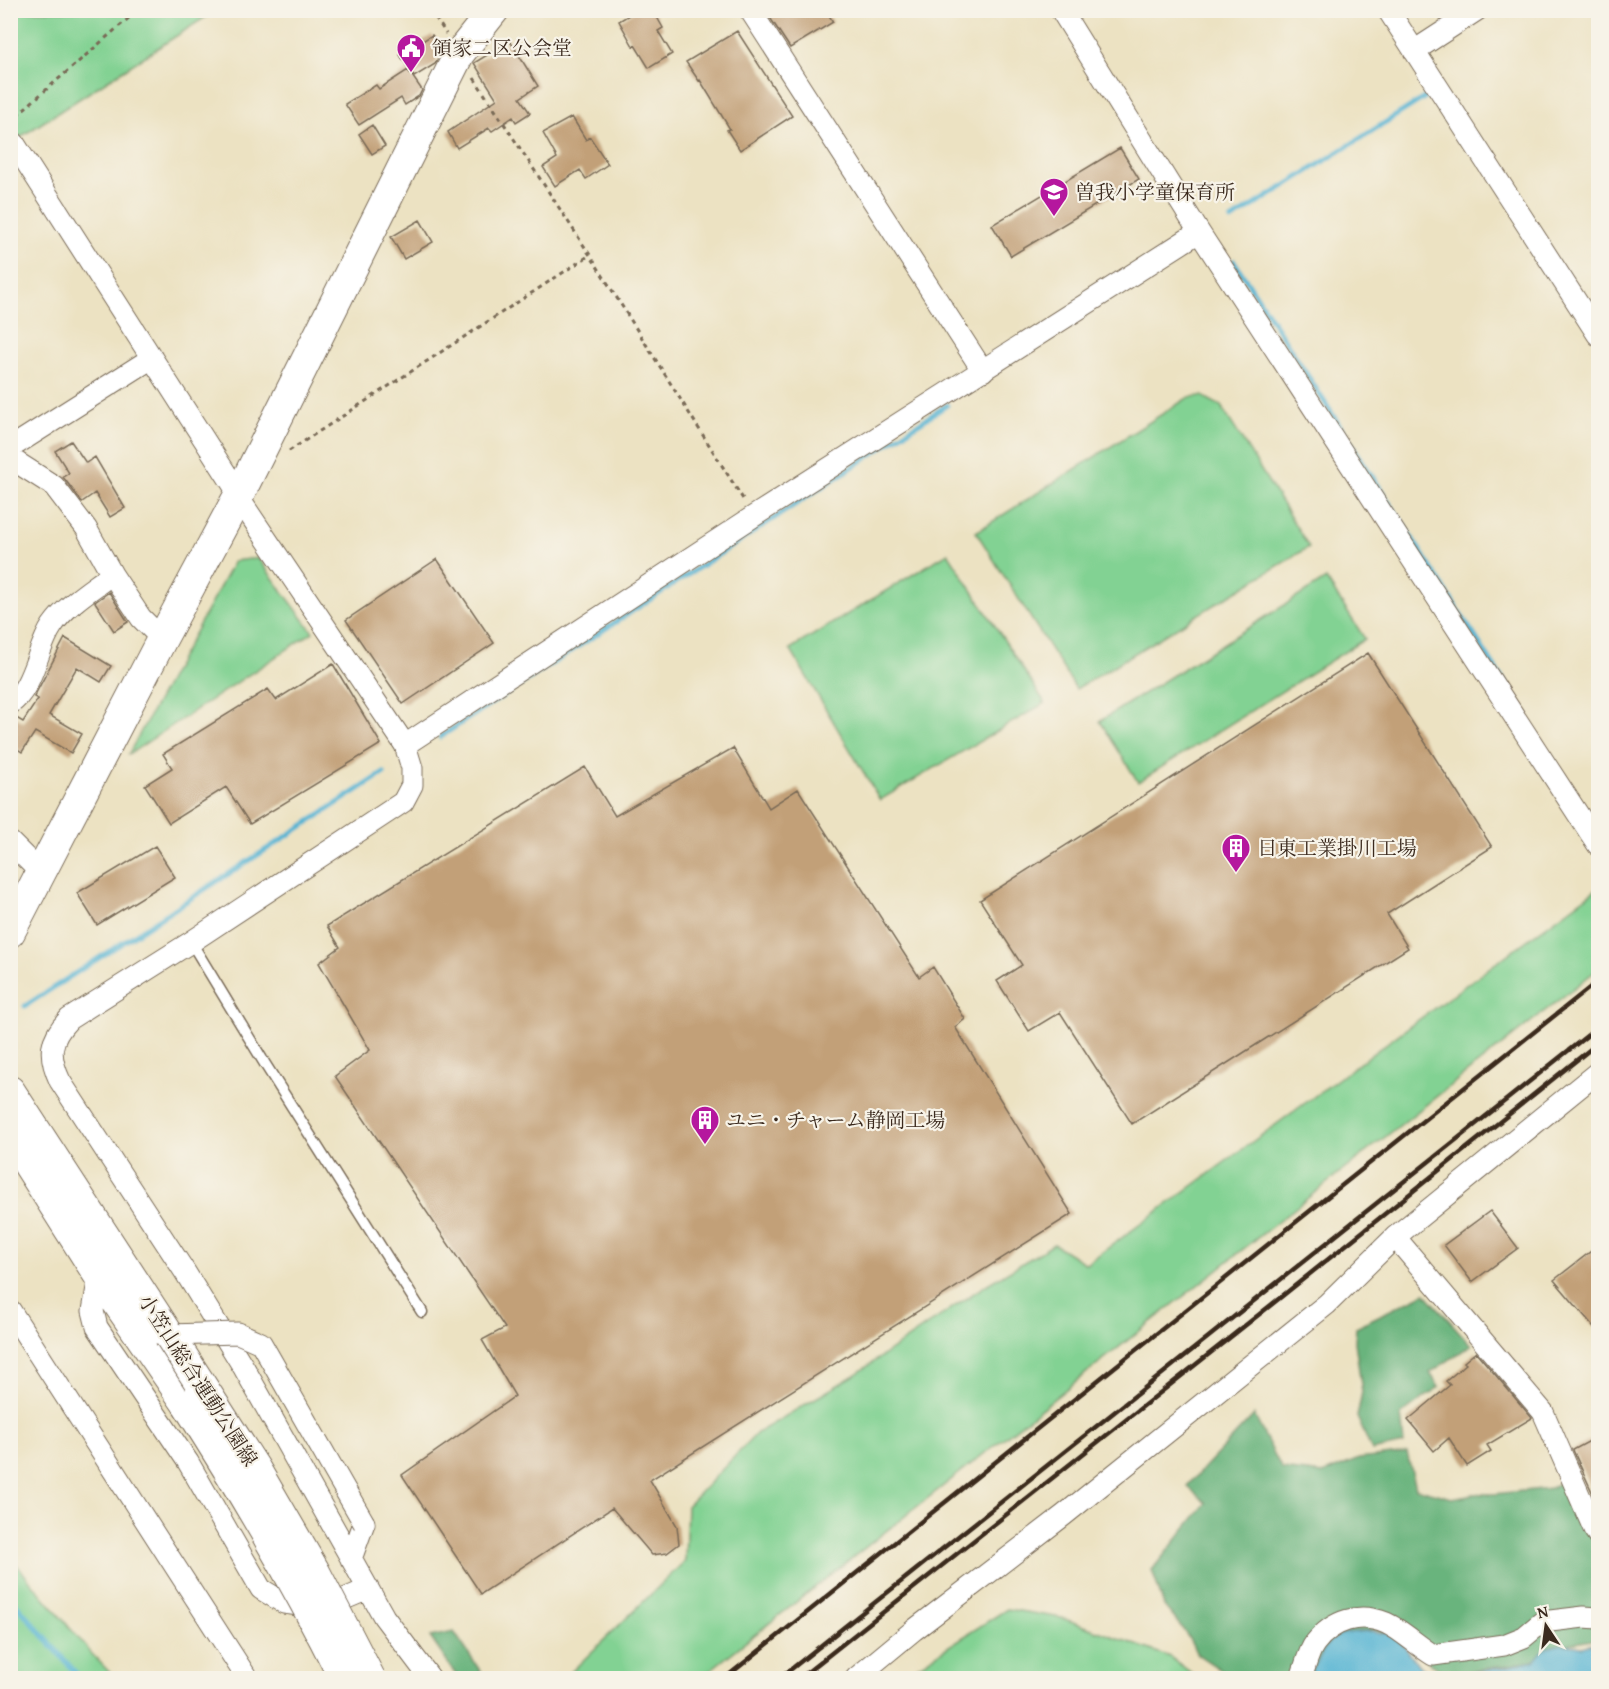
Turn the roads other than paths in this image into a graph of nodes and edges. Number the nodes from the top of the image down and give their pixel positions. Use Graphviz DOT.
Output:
graph roads {
  1 [pos="494,10"];
  2 [pos="750,10"];
  3 [pos="1061,10"];
  4 [pos="1388,10"];
  5 [pos="1477,10"];
  6 [pos="1414,51"];
  7 [pos="14,143"];
  8 [pos="1199,232"];
  9 [pos="1592,311"];
  10 [pos="1599,335"];
  11 [pos="152,358"];
  12 [pos="983,371"];
  13 [pos="10,448"];
  14 [pos="10,458"];
  15 [pos="238,495"];
  16 [pos="112,574"];
  17 [pos="162,639"];
  18 [pos="10,704"];
  19 [pos="405,745"];
  20 [pos="10,842"];
  21 [pos="1599,845"];
  22 [pos="41,873"];
  23 [pos="10,932"];
  24 [pos="191,942"];
  25 [pos="1599,1072"];
  26 [pos="10,1091"];
  27 [pos="10,1136"];
  28 [pos="1395,1237"];
  29 [pos="99,1276"];
  30 [pos="10,1310"];
  31 [pos="422,1312"];
  32 [pos="169,1335"];
  33 [pos="1599,1535"];
  34 [pos="351,1559"];
  35 [pos="368,1589"];
  36 [pos="1599,1617"];
  37 [pos="247,1678"];
  38 [pos="344,1678"];
  39 [pos="370,1678"];
  40 [pos="430,1678"];
  41 [pos="856,1678"];
  42 [pos="1301,1678"];
  1 -- 15 [label="main road"];
  2 -- 12 [label="street"];
  3 -- 8 [label="street"];
  4 -- 6 [label="street"];
  5 -- 6 [label="street"];
  6 -- 9 [label="street"];
  7 -- 11 [label="street"];
  8 -- 12 [label="street"];
  8 -- 21 [label="street"];
  9 -- 10 [label="street"];
  11 -- 13 [label="street"];
  11 -- 15 [label="street"];
  12 -- 19 [label="street"];
  14 -- 16 [label="street"];
  15 -- 17 [label="main road"];
  15 -- 19 [label="street"];
  16 -- 17 [label="street"];
  16 -- 18 [label="street"];
  17 -- 22 [label="main road"];
  19 -- 24 [label="street"];
  20 -- 22 [label="street"];
  22 -- 23 [label="main road"];
  24 -- 31 [label="lane"];
  24 -- 34 [label="street"];
  25 -- 28 [label="street"];
  26 -- 32 [label="main road, 小笠山総合運動公園線"];
  27 -- 29 [label="main road, 小笠山総合運動公園線"];
  28 -- 33 [label="street"];
  28 -- 41 [label="street"];
  29 -- 35 [label="street"];
  29 -- 38 [label="main road, 小笠山総合運動公園線, bridge"];
  30 -- 37 [label="street"];
  32 -- 34 [label="street, bridge"];
  32 -- 39 [label="main road, 小笠山総合運動公園線, bridge"];
  34 -- 35 [label="street"];
  35 -- 40 [label="street"];
  36 -- 42 [label="street"];
}
